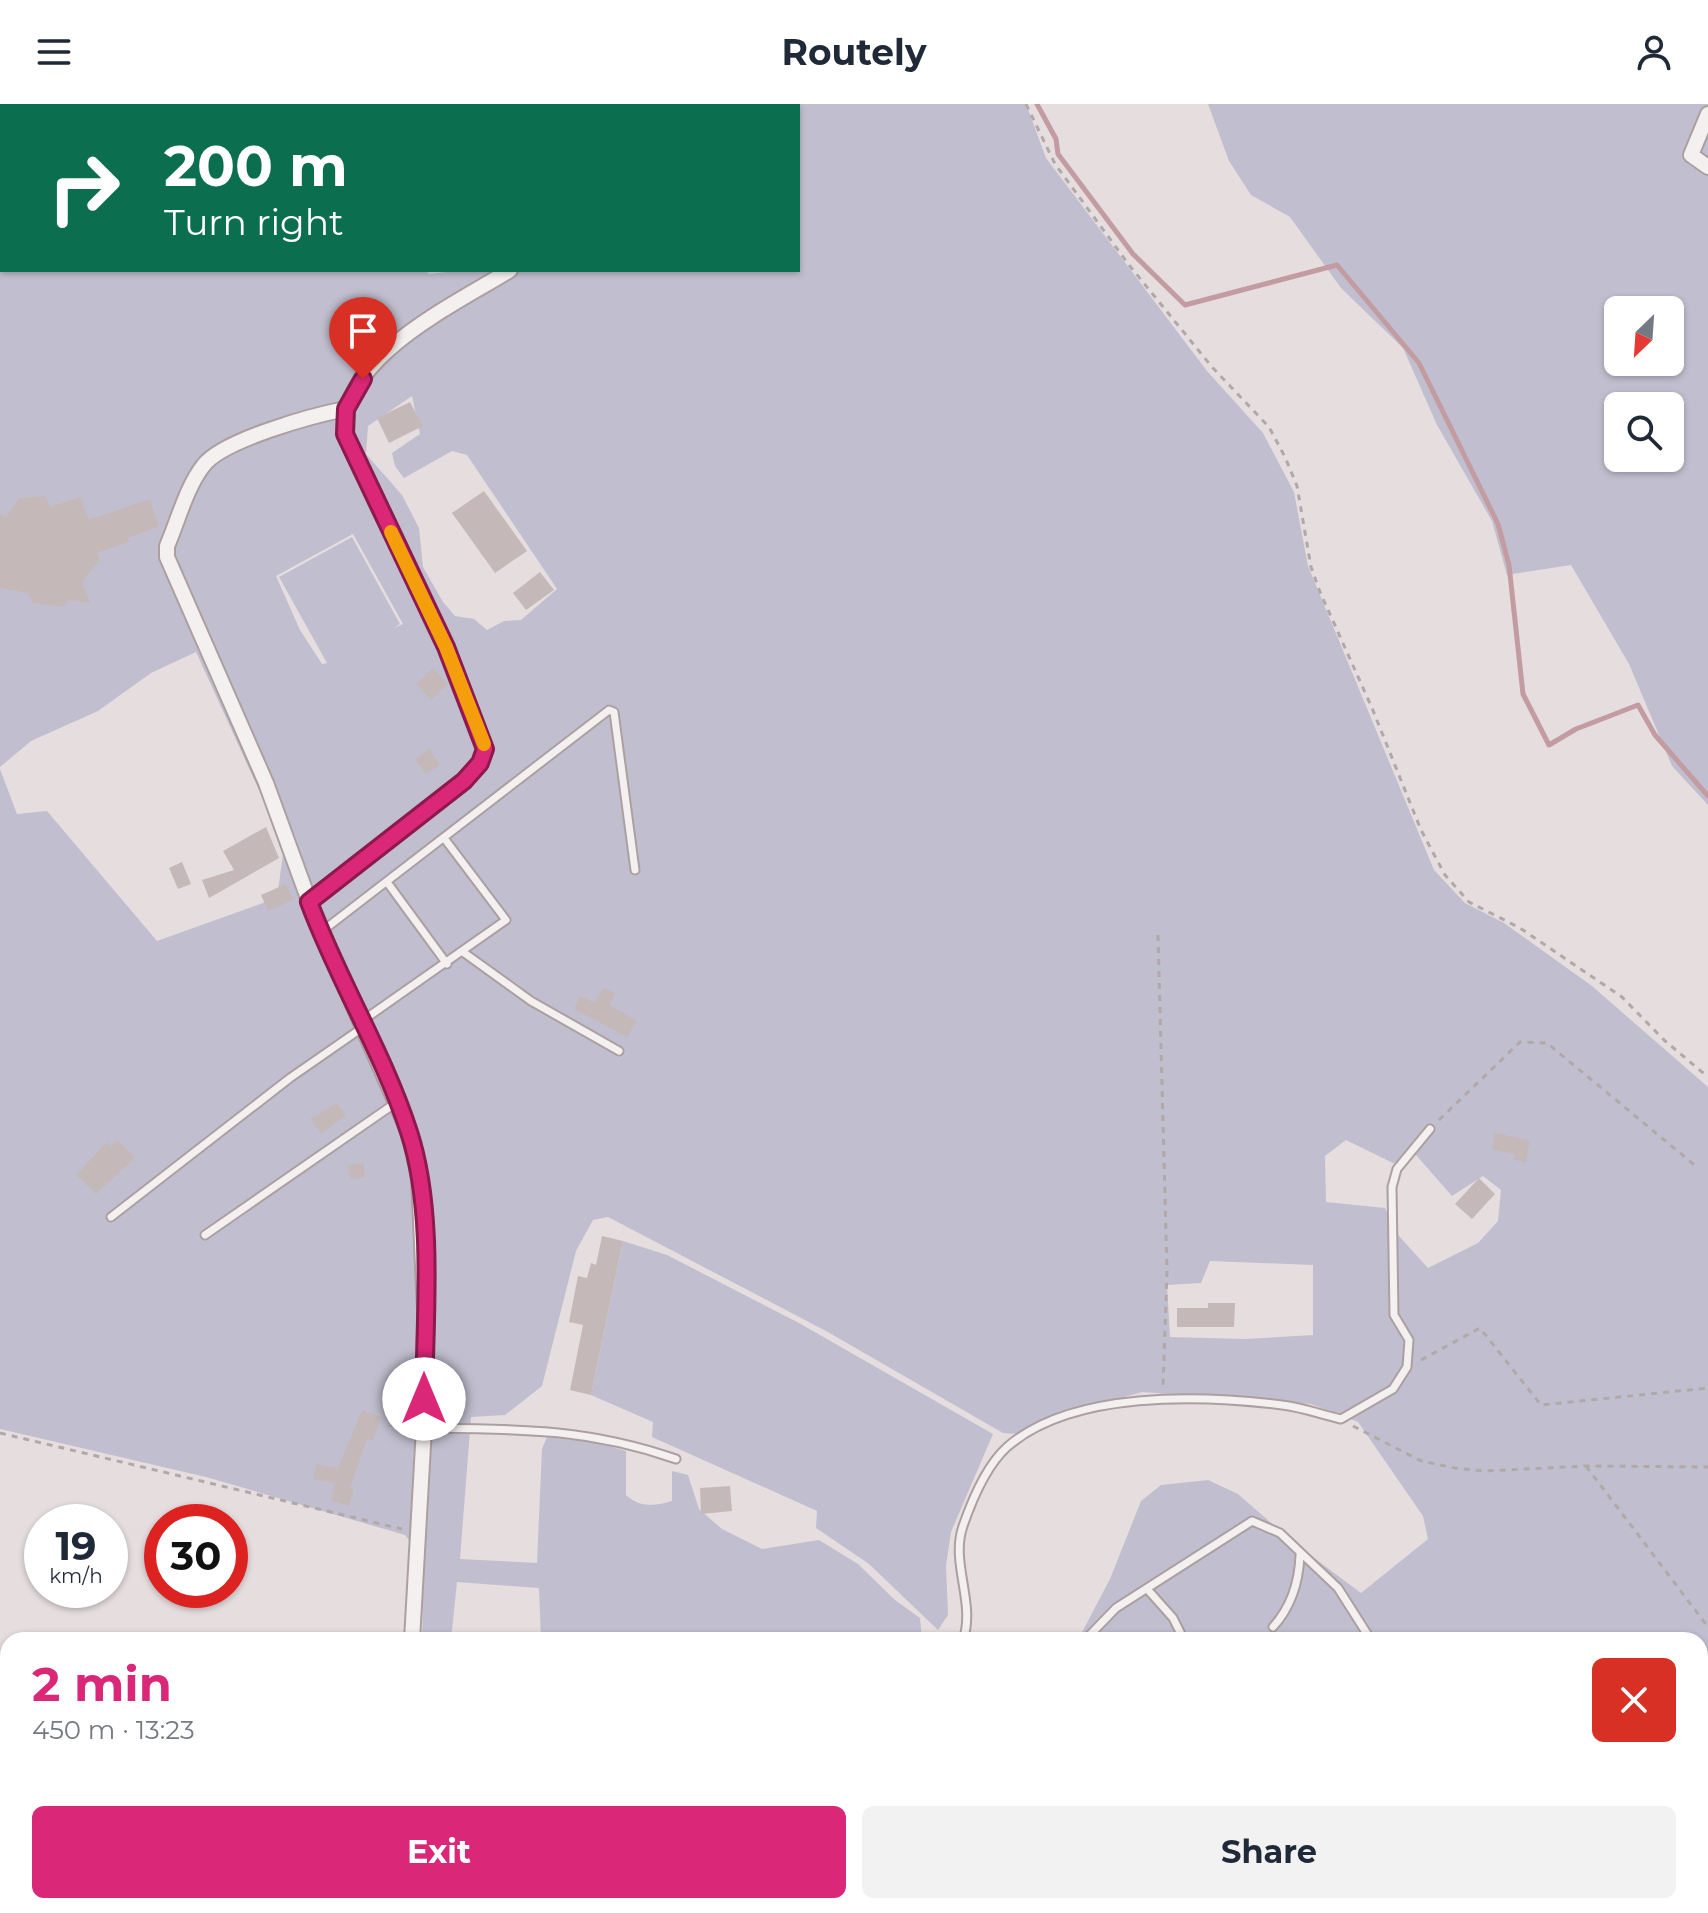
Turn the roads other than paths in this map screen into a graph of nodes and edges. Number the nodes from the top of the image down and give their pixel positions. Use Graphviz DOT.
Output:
graph roads {
  1 [pos="1708,114"];
  2 [pos="1708,167"];
  3 [pos="506,272"];
  4 [pos="346,409"];
  5 [pos="444,838"];
  6 [pos="635,870"];
  7 [pos="387,882"];
  8 [pos="309,902"];
  9 [pos="321,932"];
  10 [pos="463,952"];
  11 [pos="447,964"];
  12 [pos="364,1023"];
  13 [pos="619,1051"];
  14 [pos="397,1102"];
  15 [pos="1430,1129"];
  16 [pos="111,1217"];
  17 [pos="205,1235"];
  18 [pos="424,1428"];
  19 [pos="676,1459"];
  20 [pos="1300,1555"];
  21 [pos="1148,1590"];
  22 [pos="1273,1627"];
  23 [pos="412,1632"];
  24 [pos="964,1632"];
  25 [pos="1093,1632"];
  26 [pos="1180,1632"];
  27 [pos="1366,1632"];
  1 -- 2 [label="street"];
  3 -- 4 [label="street"];
  4 -- 8 [label="street"];
  4 -- 8 [label="street"];
  5 -- 6 [label="lane"];
  5 -- 7 [label="lane"];
  5 -- 10 [label="lane"];
  7 -- 9 [label="lane"];
  7 -- 11 [label="lane"];
  8 -- 9 [label="street"];
  9 -- 12 [label="street"];
  10 -- 11 [label="lane"];
  10 -- 13 [label="lane"];
  11 -- 12 [label="lane"];
  12 -- 14 [label="street"];
  12 -- 16 [label="lane"];
  14 -- 17 [label="lane"];
  14 -- 18 [label="street"];
  15 -- 24 [label="lane"];
  18 -- 19 [label="lane"];
  18 -- 23 [label="street"];
  20 -- 21 [label="lane"];
  20 -- 22 [label="lane"];
  20 -- 27 [label="lane"];
  21 -- 25 [label="lane"];
  21 -- 26 [label="lane"];
}
